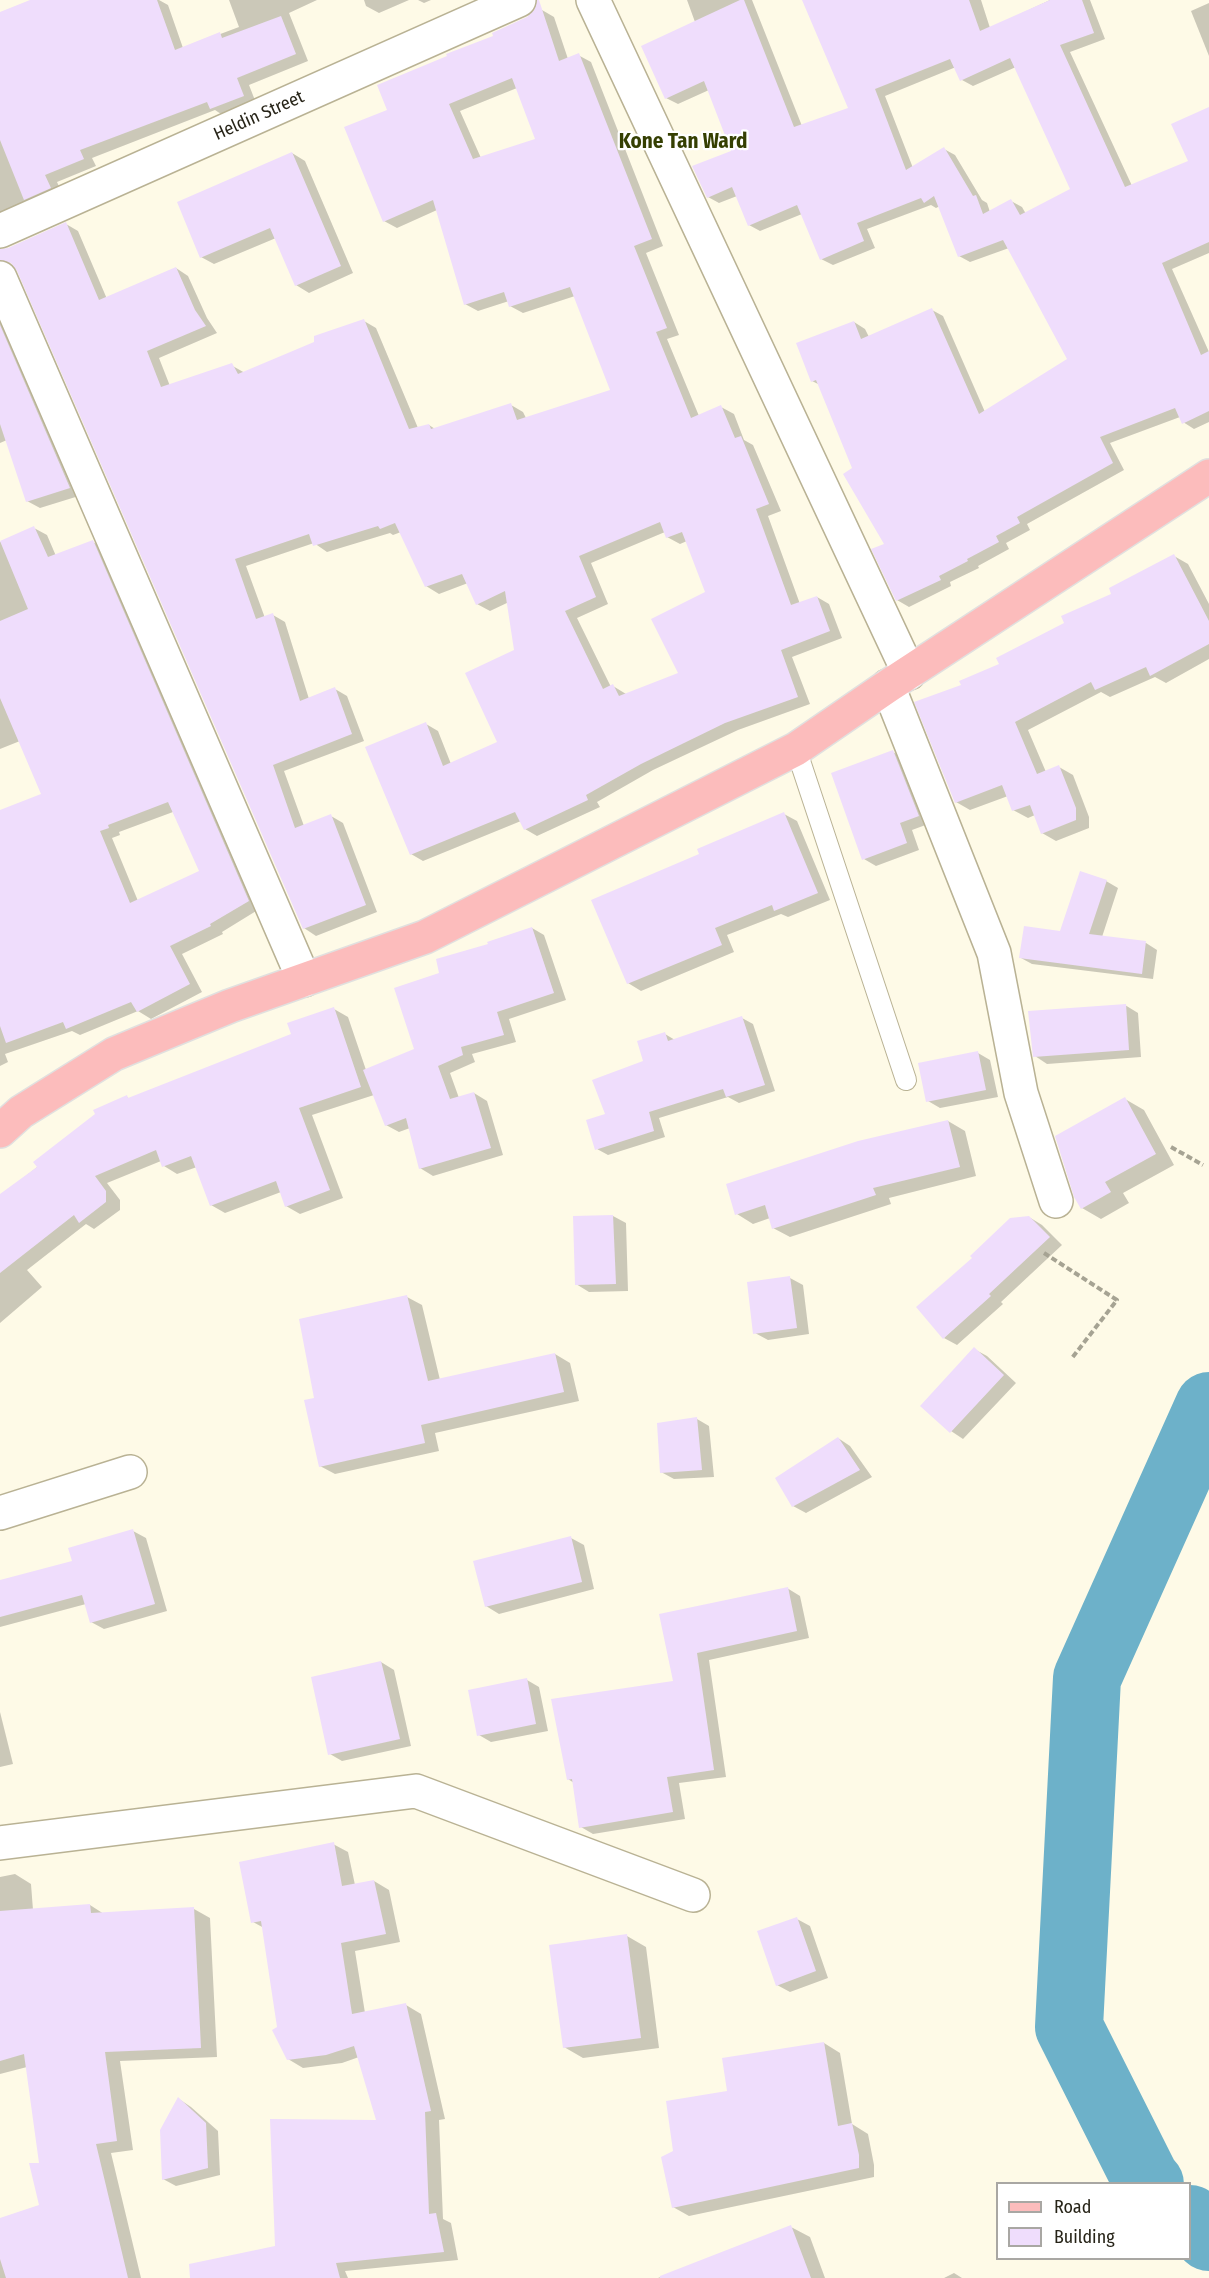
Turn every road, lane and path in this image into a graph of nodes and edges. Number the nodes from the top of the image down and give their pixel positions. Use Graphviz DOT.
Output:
graph roads {
  1 [pos="519,0"];
  2 [pos="592,0"];
  3 [pos="0,231"];
  4 [pos="0,278"];
  5 [pos="1209,476"];
  6 [pos="898,680"];
  7 [pos="796,749"];
  8 [pos="304,980"];
  9 [pos="906,1080"];
  10 [pos="7,1118"];
  11 [pos="1171,1147"];
  12 [pos="1203,1165"];
  13 [pos="1056,1201"];
  14 [pos="1044,1253"];
  15 [pos="1072,1358"];
  16 [pos="130,1472"];
  17 [pos="0,1513"];
  18 [pos="0,1843"];
  19 [pos="693,1894"];
  1 -- 3 [label="street, Heldin Street"];
  2 -- 6 [label="street"];
  4 -- 8 [label="street"];
  5 -- 6 [label="main road"];
  6 -- 7 [label="main road"];
  6 -- 13 [label="street"];
  7 -- 8 [label="main road"];
  7 -- 9 [label="lane"];
  8 -- 10 [label="main road"];
  11 -- 12 [label="path"];
  14 -- 15 [label="path"];
  16 -- 17 [label="street"];
  18 -- 19 [label="street"];
}
